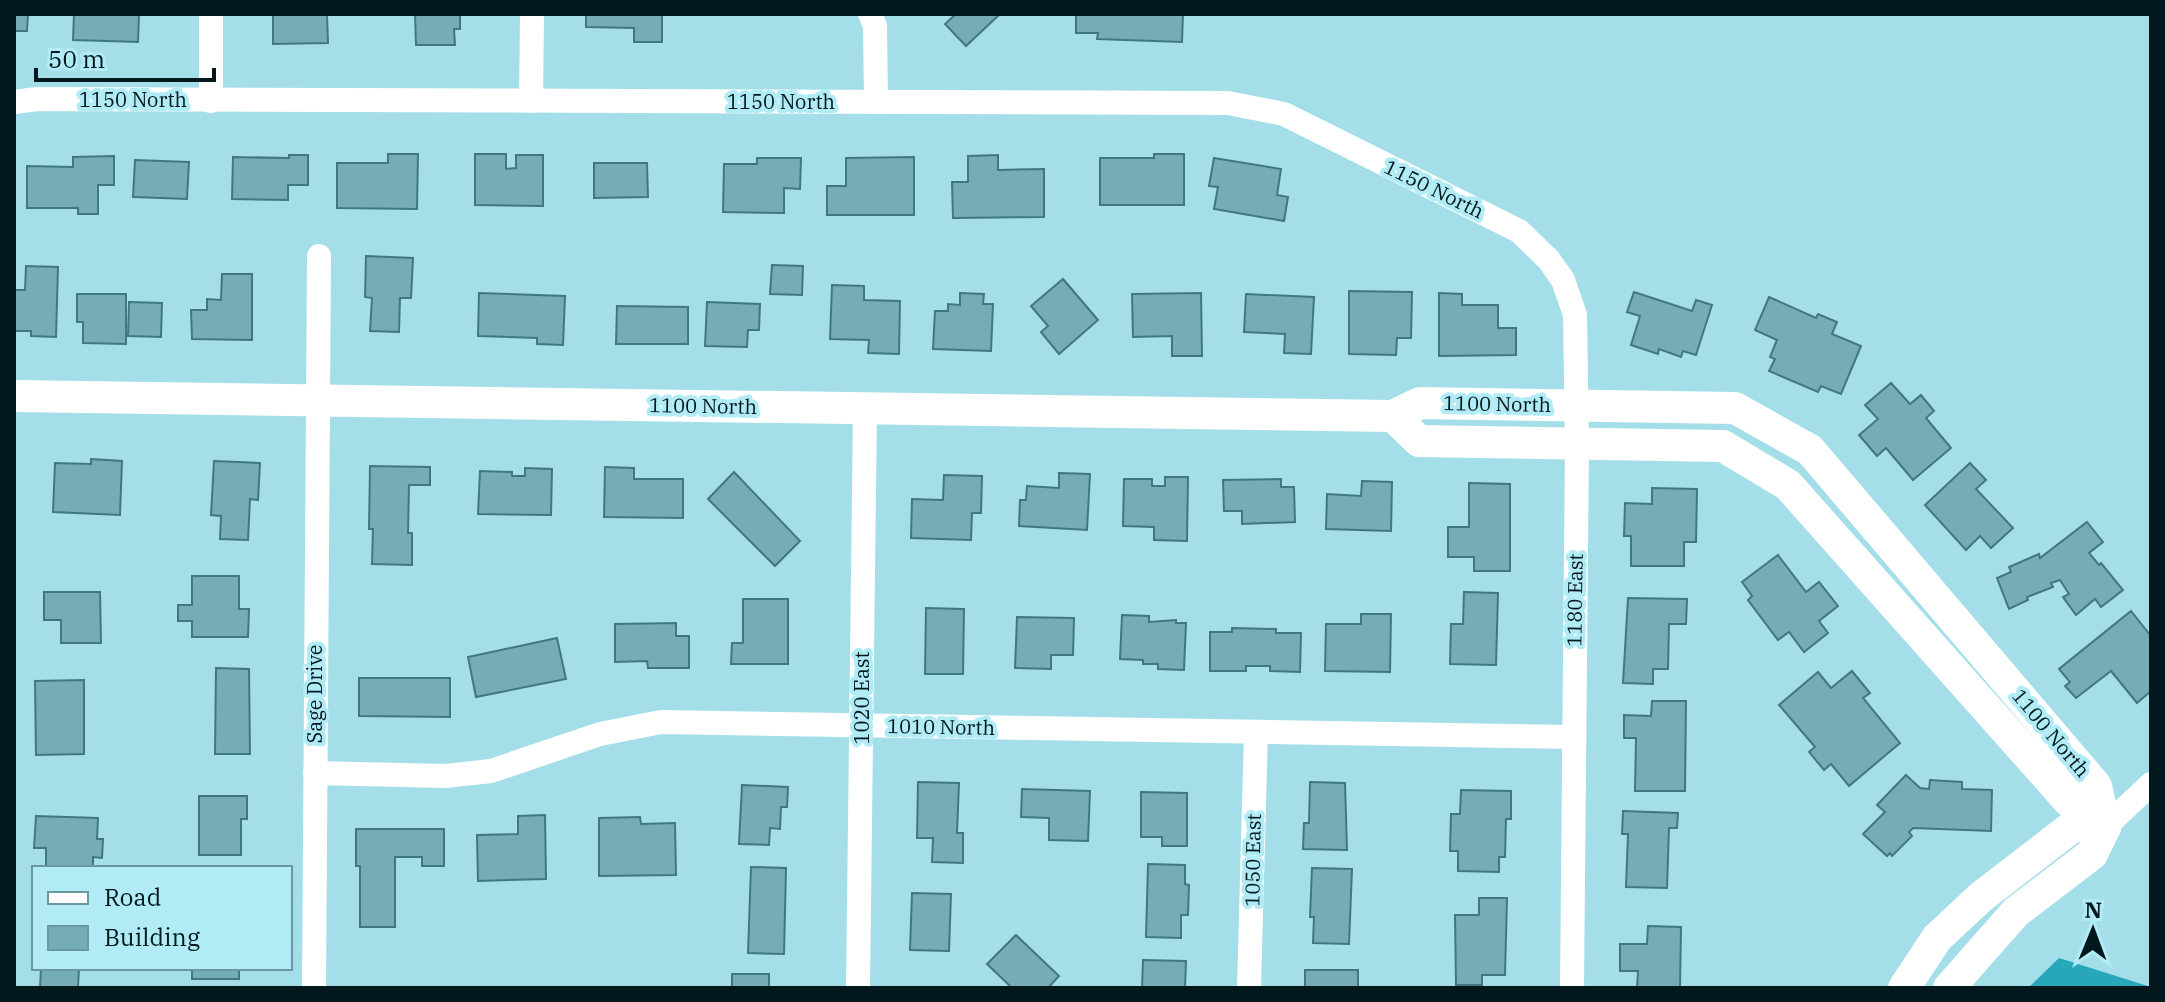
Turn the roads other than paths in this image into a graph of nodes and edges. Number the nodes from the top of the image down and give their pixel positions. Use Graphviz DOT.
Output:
graph roads {
  1 [pos="211,14"];
  2 [pos="532,14"];
  3 [pos="870,14"];
  4 [pos="211,101"];
  5 [pos="531,101"];
  6 [pos="14,102"];
  7 [pos="876,102"];
  8 [pos="1519,231"];
  9 [pos="319,256"];
  10 [pos="14,396"];
  11 [pos="317,401"];
  12 [pos="1577,405"];
  13 [pos="865,408"];
  14 [pos="1393,416"];
  15 [pos="1577,444"];
  16 [pos="860,725"];
  17 [pos="1256,732"];
  18 [pos="1574,737"];
  19 [pos="315,773"];
  20 [pos="2151,784"];
  21 [pos="2105,827"];
  22 [pos="314,988"];
  23 [pos="858,988"];
  24 [pos="1249,988"];
  25 [pos="1572,988"];
  26 [pos="1904,988"];
  27 [pos="1949,988"];
  1 -- 4 [label="street"];
  2 -- 5 [label="street"];
  3 -- 7 [label="street"];
  4 -- 5 [label="street, 1150 North"];
  4 -- 6 [label="street, 1150 North"];
  5 -- 7 [label="street, 1150 North"];
  7 -- 8 [label="street, 1150 North"];
  8 -- 12 [label="street, 1180 East"];
  9 -- 11 [label="street, Sage Drive"];
  10 -- 11 [label="street, 1100 North"];
  11 -- 13 [label="street, 1100 North"];
  11 -- 19 [label="street, Sage Drive"];
  12 -- 14 [label="street, 1100 North"];
  12 -- 15 [label="street, 1180 East"];
  12 -- 21 [label="street, 1100 North"];
  13 -- 14 [label="street, 1100 North"];
  13 -- 16 [label="street, 1020 East"];
  14 -- 15 [label="street, 1100 North"];
  15 -- 18 [label="street, 1180 East"];
  15 -- 21 [label="street, 1100 North"];
  16 -- 17 [label="street, 1010 North"];
  16 -- 19 [label="street, 1010 North"];
  16 -- 23 [label="street, 1020 East"];
  17 -- 18 [label="street, 1010 North"];
  17 -- 24 [label="street, 1050 East"];
  18 -- 25 [label="street, 1180 East"];
  19 -- 22 [label="street, Sage Drive"];
  20 -- 21 [label="street"];
  21 -- 26 [label="street"];
  21 -- 27 [label="street"];
}
